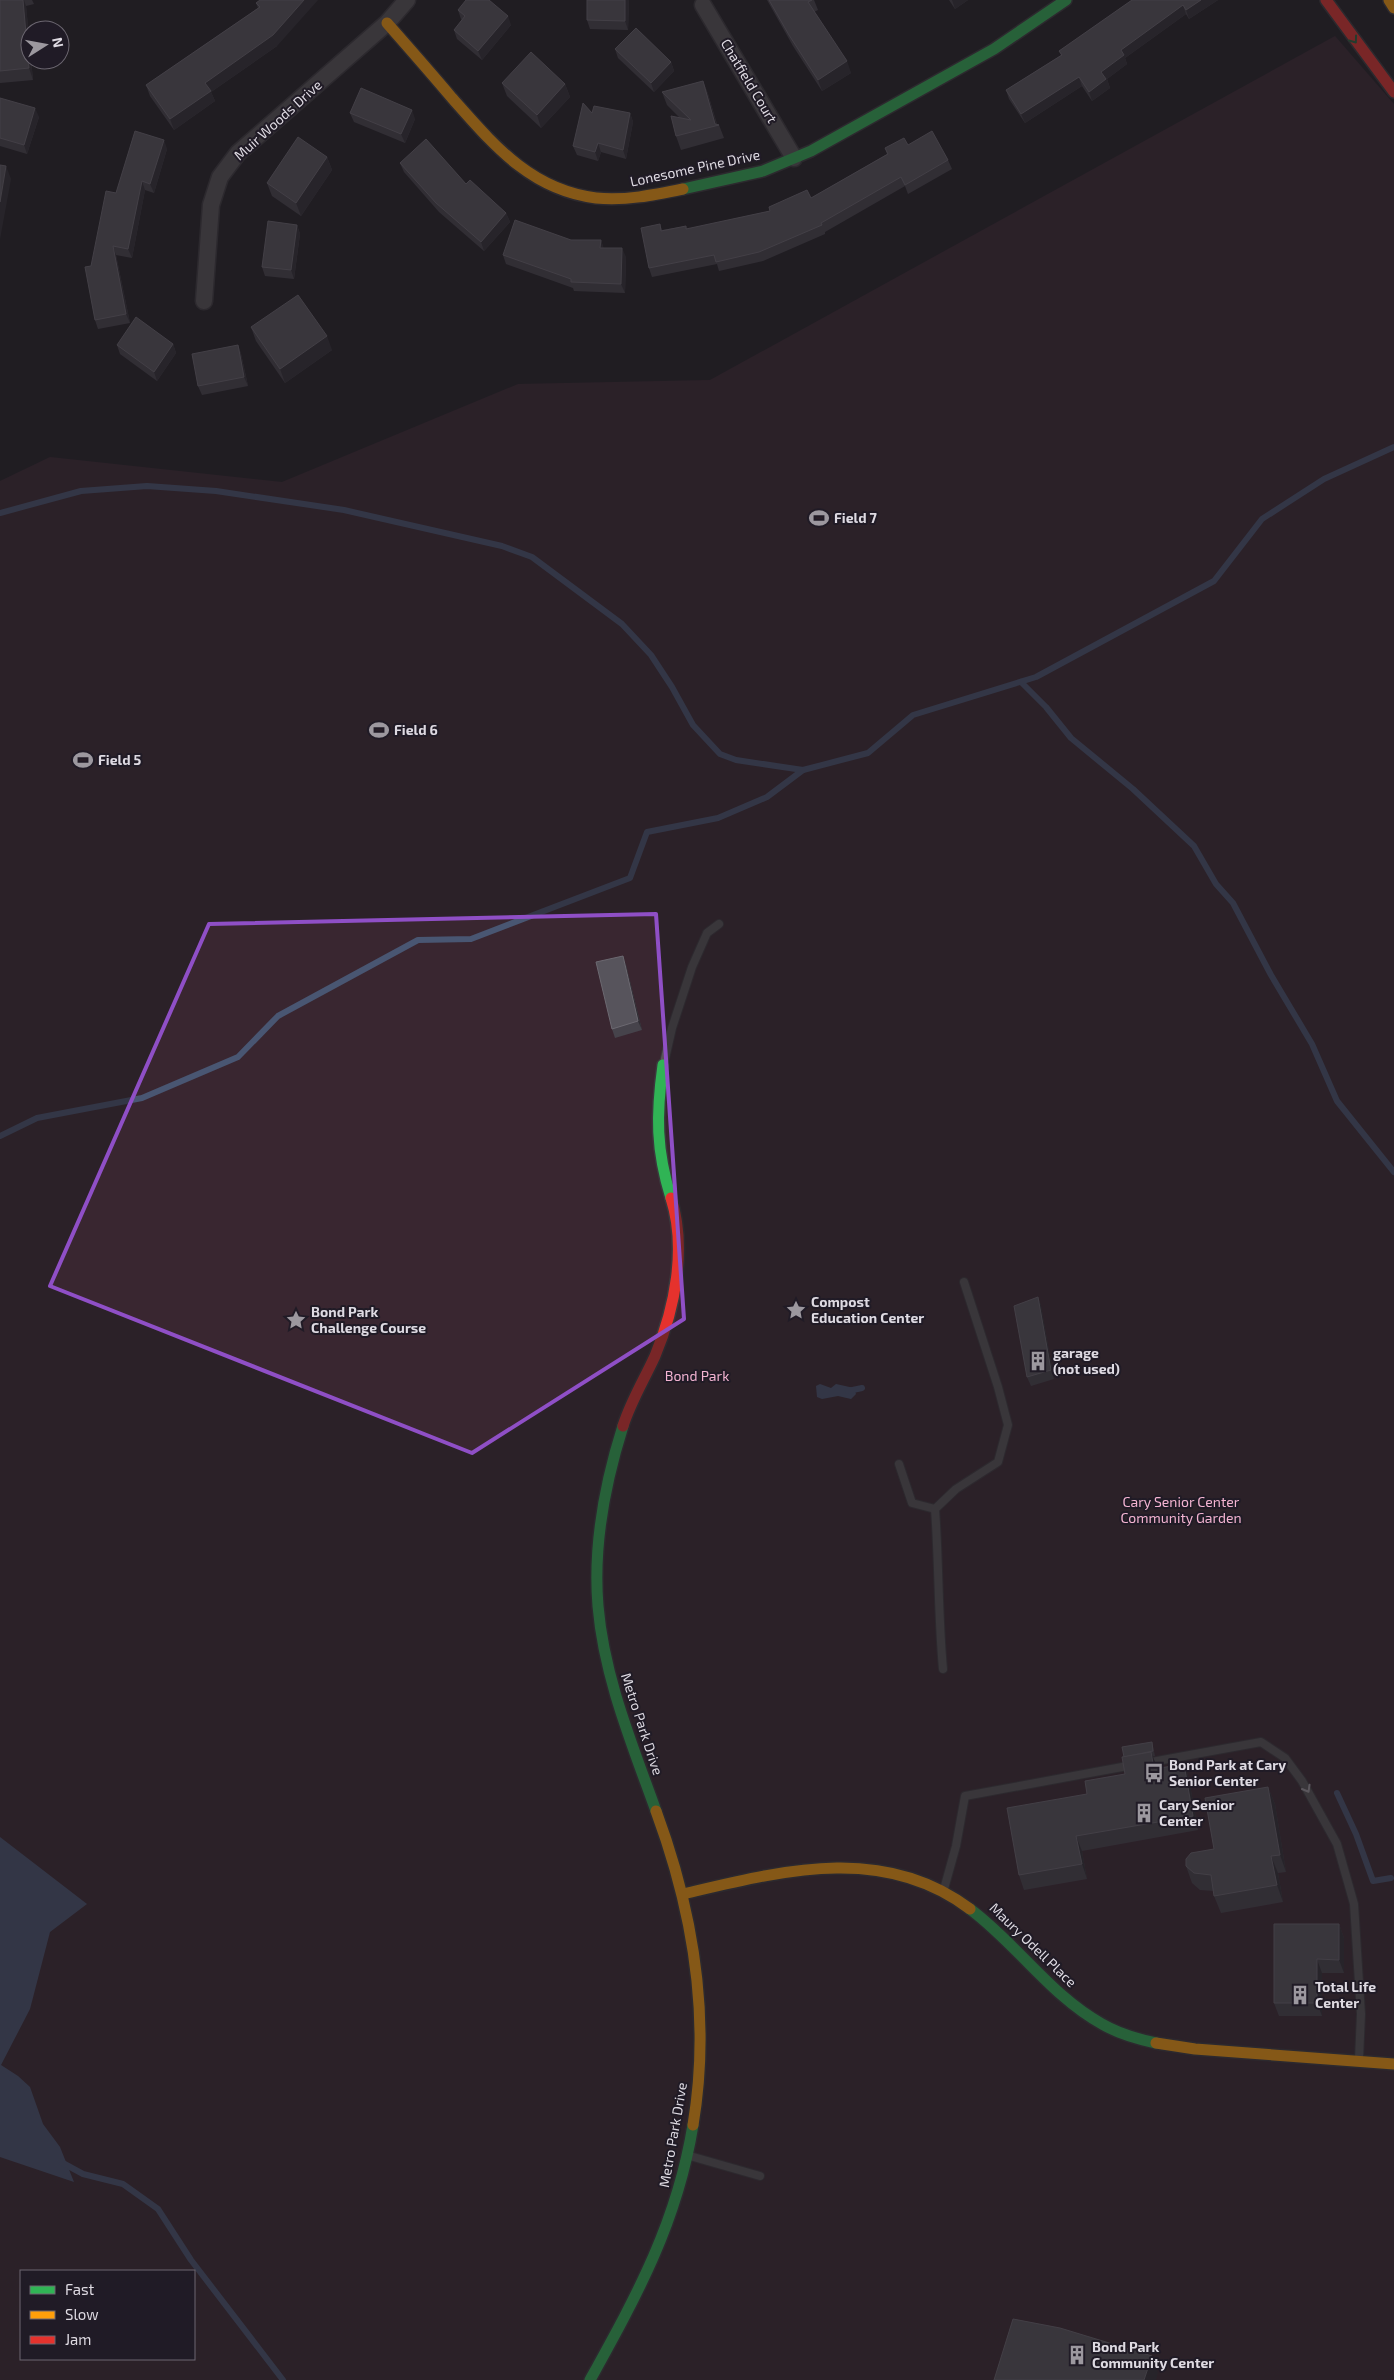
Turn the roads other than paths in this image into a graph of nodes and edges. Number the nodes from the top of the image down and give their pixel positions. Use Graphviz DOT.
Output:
graph roads {
  1 [pos="407,0"];
  2 [pos="1066,0"];
  3 [pos="1326,0"];
  4 [pos="1389,0"];
  5 [pos="703,5"];
  6 [pos="1394,8"];
  7 [pos="387,23"];
  8 [pos="1394,92"];
  9 [pos="794,158"];
  10 [pos="204,301"];
  11 [pos="719,924"];
  12 [pos="663,1065"];
  13 [pos="964,1282"];
  14 [pos="899,1464"];
  15 [pos="935,1509"];
  16 [pos="943,1669"];
  17 [pos="944,1888"];
  18 [pos="683,1894"];
  19 [pos="1359,2062"];
  20 [pos="1394,2064"];
  21 [pos="688,2155"];
  22 [pos="760,2176"];
  23 [pos="590,2380"];
  1 -- 7 [label="street, Muir Woods Drive"];
  2 -- 9 [label="street, Lonesome Pine Drive"];
  3 -- 8 [label="street, one-way"];
  4 -- 6 [label="street"];
  5 -- 9 [label="street, Chatfield Court"];
  7 -- 9 [label="street, Lonesome Pine Drive"];
  7 -- 10 [label="street, Muir Woods Drive"];
  11 -- 12 [label="lane"];
  12 -- 18 [label="street, Metro Park Drive"];
  13 -- 15 [label="lane"];
  14 -- 15 [label="lane"];
  15 -- 16 [label="lane"];
  17 -- 18 [label="street, Maury Odell Place"];
  17 -- 19 [label="street, Maury Odell Place"];
  17 -- 19 [label="lane, one-way"];
  18 -- 21 [label="street, Metro Park Drive"];
  19 -- 20 [label="street, Maury Odell Place"];
  21 -- 22 [label="lane"];
  21 -- 23 [label="street, Metro Park Drive"];
}
